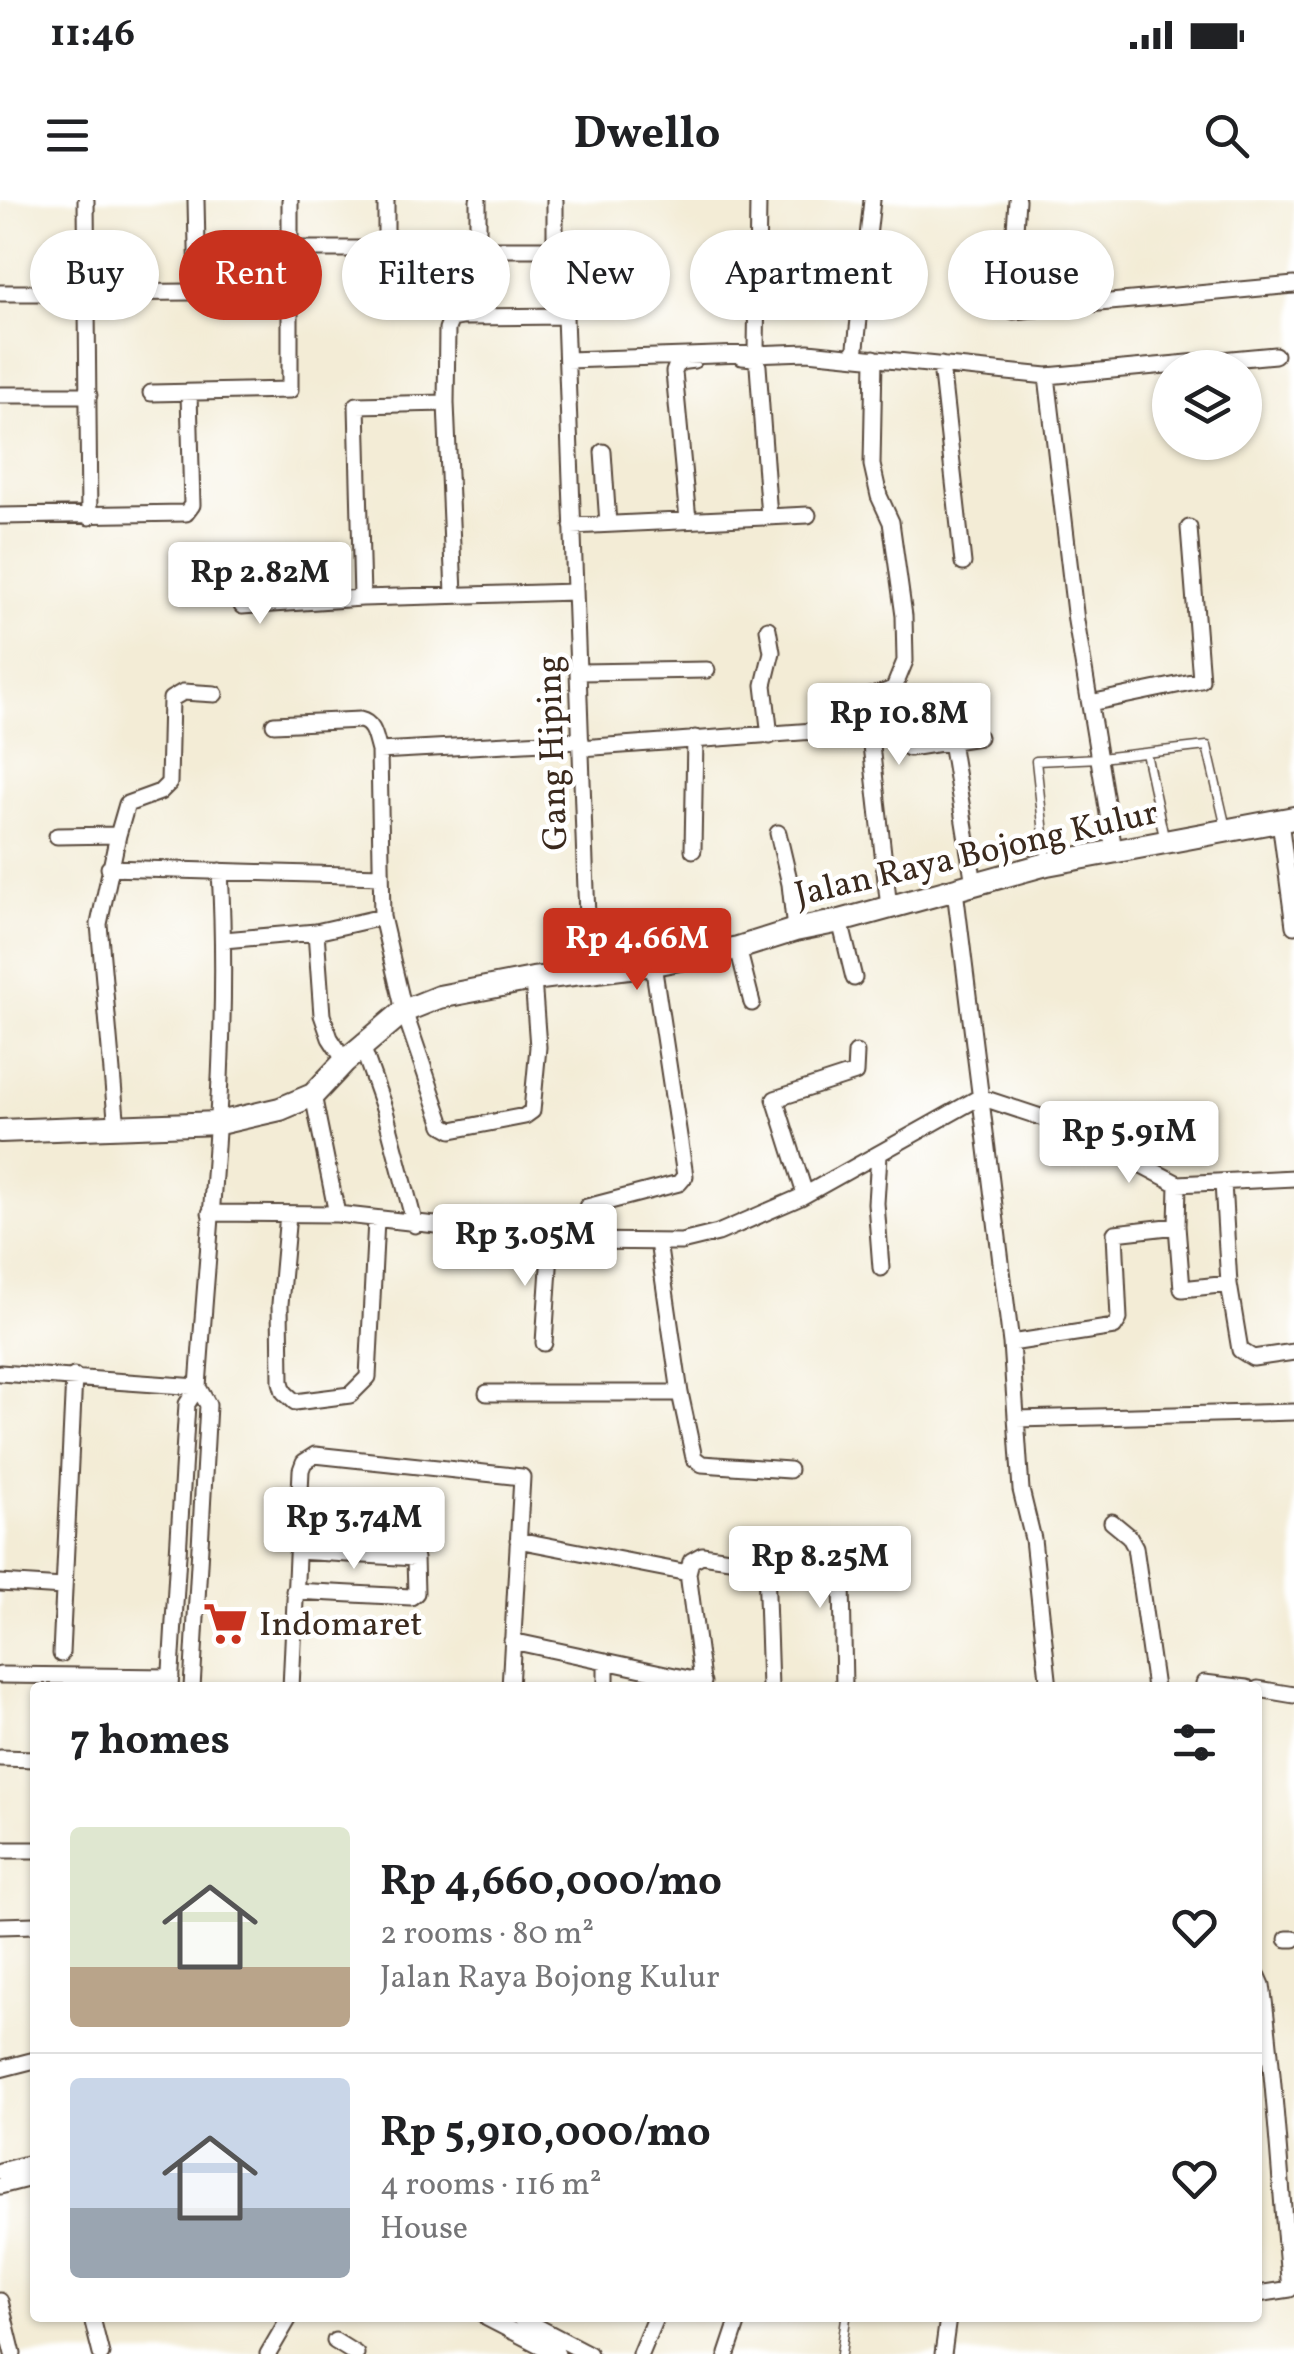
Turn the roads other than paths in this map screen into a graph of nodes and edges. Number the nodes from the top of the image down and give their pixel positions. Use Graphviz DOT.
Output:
graph roads {
  1 [pos="86,200"];
  2 [pos="196,200"];
  3 [pos="290,200"];
  4 [pos="386,200"];
  5 [pos="478,200"];
  6 [pos="555,200"];
  7 [pos="758,200"];
  8 [pos="872,200"];
  9 [pos="1016,200"];
  10 [pos="86,230"];
  11 [pos="197,230"];
  12 [pos="291,230"];
  13 [pos="386,230"];
  14 [pos="478,230"];
  15 [pos="555,230"];
  16 [pos="1294,285"];
  17 [pos="0,293"];
  18 [pos="30,293"];
  19 [pos="530,317"];
  20 [pos="88,320"];
  21 [pos="290,320"];
  22 [pos="566,320"];
  23 [pos="756,352"];
  24 [pos="1275,355"];
  25 [pos="855,356"];
  26 [pos="874,358"];
  27 [pos="567,360"];
  28 [pos="941,365"];
  29 [pos="1047,376"];
  30 [pos="189,393"];
  31 [pos="151,394"];
  32 [pos="0,395"];
  33 [pos="89,395"];
  34 [pos="446,403"];
  35 [pos="603,452"];
  36 [pos="605,482"];
  37 [pos="571,484"];
  38 [pos="808,514"];
  39 [pos="0,516"];
  40 [pos="768,516"];
  41 [pos="89,517"];
  42 [pos="688,520"];
  43 [pos="608,524"];
  44 [pos="572,526"];
  45 [pos="1189,528"];
  46 [pos="239,556"];
  47 [pos="963,562"];
  48 [pos="576,592"];
  49 [pos="454,594"];
  50 [pos="362,598"];
  51 [pos="768,630"];
  52 [pos="707,670"];
  53 [pos="578,672"];
  54 [pos="886,692"];
  55 [pos="215,694"];
  56 [pos="1090,703"];
  57 [pos="274,724"];
  58 [pos="770,736"];
  59 [pos="870,736"];
  60 [pos="979,737"];
  61 [pos="695,738"];
  62 [pos="951,741"];
  63 [pos="581,744"];
  64 [pos="378,751"];
  65 [pos="1146,753"];
  66 [pos="1100,758"];
  67 [pos="1287,820"];
  68 [pos="778,832"];
  69 [pos="1227,832"];
  70 [pos="118,834"];
  71 [pos="57,836"];
  72 [pos="1165,842"];
  73 [pos="693,850"];
  74 [pos="1114,850"];
  75 [pos="1047,864"];
  76 [pos="109,868"];
  77 [pos="220,871"];
  78 [pos="382,876"];
  79 [pos="964,887"];
  80 [pos="889,908"];
  81 [pos="382,916"];
  82 [pos="840,921"];
  83 [pos="1294,926"];
  84 [pos="795,930"];
  85 [pos="316,932"];
  86 [pos="224,940"];
  87 [pos="738,948"];
  88 [pos="653,964"];
  89 [pos="590,972"];
  90 [pos="854,978"];
  91 [pos="533,979"];
  92 [pos="752,1004"];
  93 [pos="404,1011"];
  94 [pos="856,1053"];
  95 [pos="353,1054"];
  96 [pos="313,1095"];
  97 [pos="980,1097"];
  98 [pos="219,1123"];
  99 [pos="116,1129"];
  100 [pos="0,1131"];
  101 [pos="879,1156"];
  102 [pos="1294,1178"];
  103 [pos="1223,1183"];
  104 [pos="1178,1184"];
  105 [pos="806,1194"];
  106 [pos="210,1213"];
  107 [pos="288,1214"];
  108 [pos="337,1214"];
  109 [pos="376,1220"];
  110 [pos="415,1225"];
  111 [pos="1177,1226"];
  112 [pos="551,1238"];
  113 [pos="580,1241"];
  114 [pos="658,1242"];
  115 [pos="881,1268"];
  116 [pos="1229,1284"];
  117 [pos="544,1343"];
  118 [pos="1011,1343"];
  119 [pos="1294,1352"];
  120 [pos="0,1373"];
  121 [pos="74,1376"];
  122 [pos="198,1387"];
  123 [pos="487,1392"];
  124 [pos="680,1393"];
  125 [pos="1294,1412"];
  126 [pos="1016,1419"];
  127 [pos="788,1470"];
  128 [pos="1112,1522"];
  129 [pos="518,1540"];
  130 [pos="297,1550"];
  131 [pos="766,1565"];
  132 [pos="688,1573"];
  133 [pos="0,1583"];
  134 [pos="63,1587"];
  135 [pos="294,1591"];
  136 [pos="512,1640"];
  137 [pos="61,1654"];
  138 [pos="606,1661"];
  139 [pos="0,1675"];
  140 [pos="55,1681"];
  141 [pos="170,1682"];
  142 [pos="192,1682"];
  143 [pos="291,1682"];
  144 [pos="510,1682"];
  145 [pos="606,1682"];
  146 [pos="691,1682"];
  147 [pos="703,1682"];
  148 [pos="770,1682"];
  149 [pos="844,1682"];
  150 [pos="1049,1682"];
  151 [pos="1154,1682"];
  152 [pos="1262,1689"];
  153 [pos="1294,1695"];
  154 [pos="0,1758"];
  155 [pos="30,1759"];
  156 [pos="0,1850"];
  157 [pos="30,1850"];
  158 [pos="30,1925"];
  159 [pos="0,1926"];
  160 [pos="1262,1984"];
  161 [pos="30,2061"];
  162 [pos="0,2069"];
  163 [pos="30,2163"];
  164 [pos="0,2171"];
  165 [pos="30,2177"];
  166 [pos="0,2186"];
  167 [pos="1262,2294"];
  168 [pos="1292,2297"];
  169 [pos="0,2301"];
  170 [pos="93,2322"];
  171 [pos="287,2322"];
  172 [pos="495,2322"];
  173 [pos="528,2322"];
  174 [pos="653,2322"];
  175 [pos="738,2322"];
  176 [pos="845,2322"];
  177 [pos="946,2322"];
  178 [pos="335,2340"];
  179 [pos="13,2354"];
  180 [pos="102,2354"];
  181 [pos="268,2354"];
  182 [pos="356,2354"];
  183 [pos="557,2354"];
  184 [pos="588,2354"];
  185 [pos="640,2354"];
  186 [pos="727,2354"];
  187 [pos="841,2354"];
  188 [pos="944,2354"];
  1 -- 10 [label="street"];
  2 -- 11 [label="street"];
  3 -- 12 [label="street"];
  4 -- 13 [label="street"];
  5 -- 14 [label="street"];
  6 -- 15 [label="street, Gang Hiping"];
  7 -- 23 [label="street"];
  8 -- 25 [label="street"];
  9 -- 16 [label="street"];
  17 -- 18 [label="street"];
  19 -- 34 [label="street"];
  20 -- 33 [label="street"];
  21 -- 30 [label="street"];
  22 -- 27 [label="street, Gang Hiping"];
  23 -- 25 [label="street"];
  23 -- 27 [label="street"];
  24 -- 29 [label="street"];
  25 -- 26 [label="street"];
  26 -- 28 [label="street"];
  26 -- 54 [label="street"];
  27 -- 37 [label="street, Gang Hiping"];
  28 -- 29 [label="street"];
  28 -- 47 [label="street"];
  29 -- 56 [label="street"];
  30 -- 31 [label="street"];
  30 -- 41 [label="street"];
  32 -- 33 [label="street"];
  33 -- 41 [label="street"];
  34 -- 49 [label="street"];
  34 -- 50 [label="street"];
  35 -- 36 [label="street"];
  36 -- 37 [label="street"];
  36 -- 43 [label="street"];
  37 -- 44 [label="street, Gang Hiping"];
  38 -- 40 [label="street"];
  39 -- 41 [label="street"];
  40 -- 42 [label="street"];
  40 -- 42 [label="street"];
  42 -- 43 [label="street"];
  43 -- 44 [label="street"];
  44 -- 48 [label="street, Gang Hiping"];
  45 -- 56 [label="street"];
  46 -- 50 [label="street"];
  48 -- 49 [label="street"];
  48 -- 53 [label="street, Gang Hiping"];
  49 -- 50 [label="street"];
  51 -- 58 [label="street"];
  52 -- 53 [label="street"];
  53 -- 63 [label="street, Gang Hiping"];
  54 -- 58 [label="street"];
  54 -- 62 [label="street"];
  55 -- 70 [label="street"];
  56 -- 66 [label="street"];
  57 -- 64 [label="street"];
  58 -- 61 [label="street"];
  59 -- 80 [label="street"];
  60 -- 62 [label="street"];
  61 -- 63 [label="street"];
  61 -- 73 [label="street"];
  62 -- 79 [label="street"];
  63 -- 64 [label="street"];
  63 -- 89 [label="street, Gang Hiping"];
  64 -- 78 [label="street"];
  65 -- 66 [label="lane"];
  65 -- 69 [label="lane"];
  65 -- 72 [label="lane"];
  66 -- 74 [label="street"];
  66 -- 75 [label="lane"];
  67 -- 69 [label="main road, Jalan Raya Bojong Kulur"];
  67 -- 83 [label="street"];
  68 -- 84 [label="street"];
  69 -- 72 [label="main road, Jalan Raya Bojong Kulur"];
  70 -- 71 [label="street"];
  70 -- 76 [label="street"];
  72 -- 74 [label="main road, Jalan Raya Bojong Kulur"];
  74 -- 75 [label="main road, Jalan Raya Bojong Kulur"];
  75 -- 79 [label="main road, Jalan Raya Bojong Kulur"];
  76 -- 77 [label="street"];
  76 -- 99 [label="street"];
  77 -- 78 [label="street"];
  77 -- 86 [label="street"];
  78 -- 81 [label="street"];
  79 -- 80 [label="main road, Jalan Raya Bojong Kulur"];
  79 -- 97 [label="street"];
  80 -- 82 [label="main road, Jalan Raya Bojong Kulur"];
  81 -- 85 [label="street"];
  81 -- 93 [label="street"];
  82 -- 84 [label="main road, Jalan Raya Bojong Kulur"];
  82 -- 90 [label="street"];
  84 -- 87 [label="main road, Jalan Raya Bojong Kulur"];
  85 -- 86 [label="street"];
  85 -- 95 [label="street"];
  86 -- 98 [label="street"];
  87 -- 88 [label="main road, Jalan Raya Bojong Kulur"];
  87 -- 92 [label="street"];
  88 -- 89 [label="main road, Jalan Raya Bojong Kulur"];
  88 -- 113 [label="street"];
  89 -- 91 [label="main road, Jalan Raya Bojong Kulur"];
  91 -- 93 [label="main road, Jalan Raya Bojong Kulur"];
  91 -- 93 [label="street"];
  93 -- 95 [label="main road, Jalan Raya Bojong Kulur"];
  94 -- 105 [label="street"];
  95 -- 96 [label="main road, Jalan Raya Bojong Kulur"];
  95 -- 110 [label="street"];
  96 -- 98 [label="main road, Jalan Raya Bojong Kulur"];
  96 -- 108 [label="street"];
  97 -- 101 [label="street"];
  97 -- 104 [label="street"];
  97 -- 118 [label="street"];
  98 -- 99 [label="main road, Jalan Raya Bojong Kulur"];
  98 -- 106 [label="street"];
  99 -- 100 [label="main road, Jalan Raya Bojong Kulur"];
  101 -- 105 [label="street"];
  101 -- 115 [label="street"];
  102 -- 103 [label="street"];
  103 -- 104 [label="street"];
  103 -- 116 [label="street"];
  104 -- 111 [label="street"];
  105 -- 114 [label="street"];
  106 -- 107 [label="street"];
  106 -- 122 [label="street"];
  107 -- 108 [label="street"];
  107 -- 109 [label="street"];
  108 -- 109 [label="street"];
  109 -- 110 [label="street"];
  110 -- 112 [label="street"];
  111 -- 116 [label="street"];
  111 -- 118 [label="street"];
  112 -- 113 [label="street"];
  112 -- 117 [label="street"];
  113 -- 114 [label="street"];
  114 -- 124 [label="street"];
  116 -- 119 [label="street"];
  118 -- 126 [label="street"];
  120 -- 121 [label="street"];
  121 -- 122 [label="street"];
  121 -- 134 [label="street"];
  122 -- 141 [label="street"];
  122 -- 142 [label="street"];
  123 -- 124 [label="street"];
  124 -- 127 [label="street"];
  125 -- 126 [label="street"];
  126 -- 150 [label="street"];
  128 -- 151 [label="street"];
  129 -- 130 [label="street"];
  129 -- 132 [label="street"];
  129 -- 136 [label="street"];
  130 -- 135 [label="street"];
  130 -- 135 [label="street"];
  131 -- 132 [label="street"];
  131 -- 148 [label="street"];
  131 -- 149 [label="street"];
  132 -- 147 [label="street"];
  133 -- 134 [label="street"];
  134 -- 137 [label="street"];
  135 -- 143 [label="street"];
  136 -- 138 [label="street"];
  136 -- 144 [label="street"];
  138 -- 145 [label="street"];
  138 -- 146 [label="street"];
  139 -- 140 [label="street"];
  140 -- 141 [label="street"];
  152 -- 153 [label="street"];
  154 -- 155 [label="street"];
  156 -- 157 [label="street"];
  158 -- 159 [label="street"];
  160 -- 168 [label="street"];
  161 -- 162 [label="street"];
  163 -- 164 [label="street"];
  165 -- 166 [label="street"];
  167 -- 168 [label="street"];
  169 -- 179 [label="street"];
  170 -- 180 [label="street"];
  171 -- 181 [label="street"];
  172 -- 183 [label="street"];
  173 -- 184 [label="street"];
  174 -- 185 [label="street"];
  175 -- 186 [label="street"];
  176 -- 187 [label="lane"];
  177 -- 188 [label="street"];
  178 -- 182 [label="street"];
}
